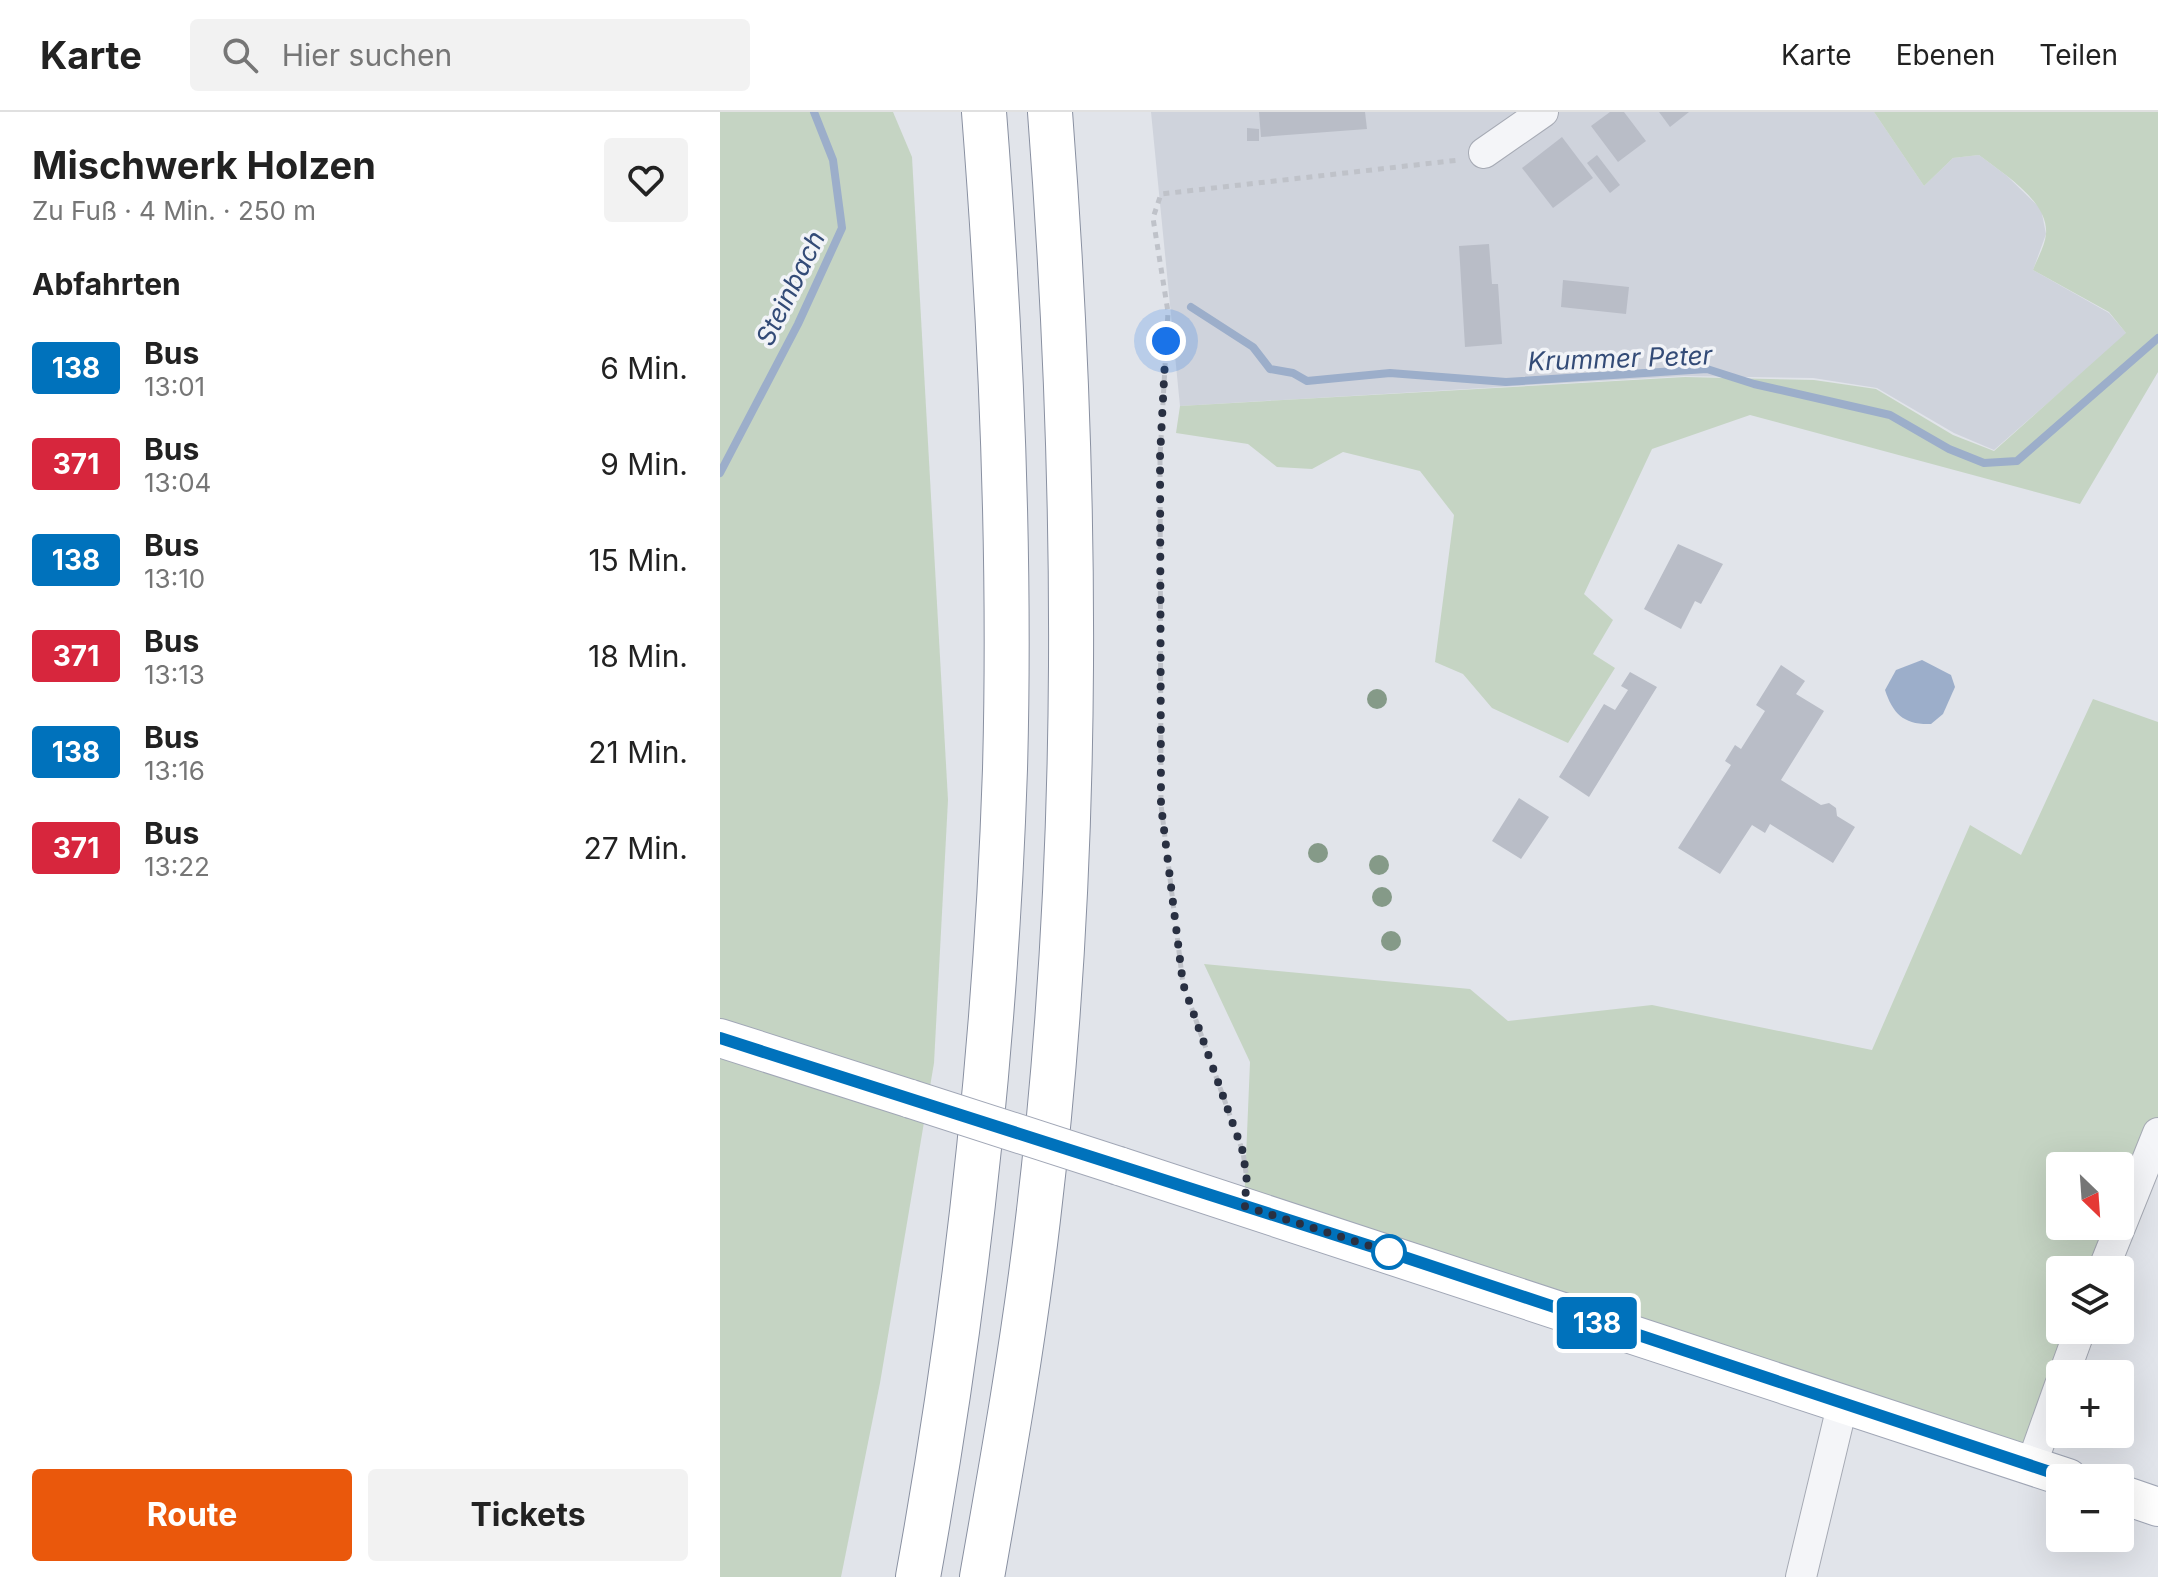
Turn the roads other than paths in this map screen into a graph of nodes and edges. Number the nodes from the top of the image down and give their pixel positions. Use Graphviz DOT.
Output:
graph roads {
  1 [pos="984,112"];
  2 [pos="1050,112"];
  3 [pos="1543,112"];
  4 [pos="1484,153"];
  5 [pos="720,1038"];
  6 [pos="2158,1133"];
  7 [pos="2109,1256"];
  8 [pos="1843,1402"];
  9 [pos="2046,1424"];
  10 [pos="2031,1466"];
  11 [pos="2046,1471"];
  12 [pos="2134,1499"];
  13 [pos="2158,1507"];
  14 [pos="918,1577"];
  15 [pos="982,1577"];
  16 [pos="1801,1577"];
  1 -- 14 [label="highway"];
  2 -- 15 [label="highway"];
  3 -- 4 [label="street"];
  5 -- 8 [label="main road, bridge"];
  6 -- 7 [label="street"];
  8 -- 10 [label="main road"];
  8 -- 16 [label="street"];
  9 -- 10 [label="street"];
  10 -- 11 [label="main road"];
  12 -- 13 [label="main road"];
}
